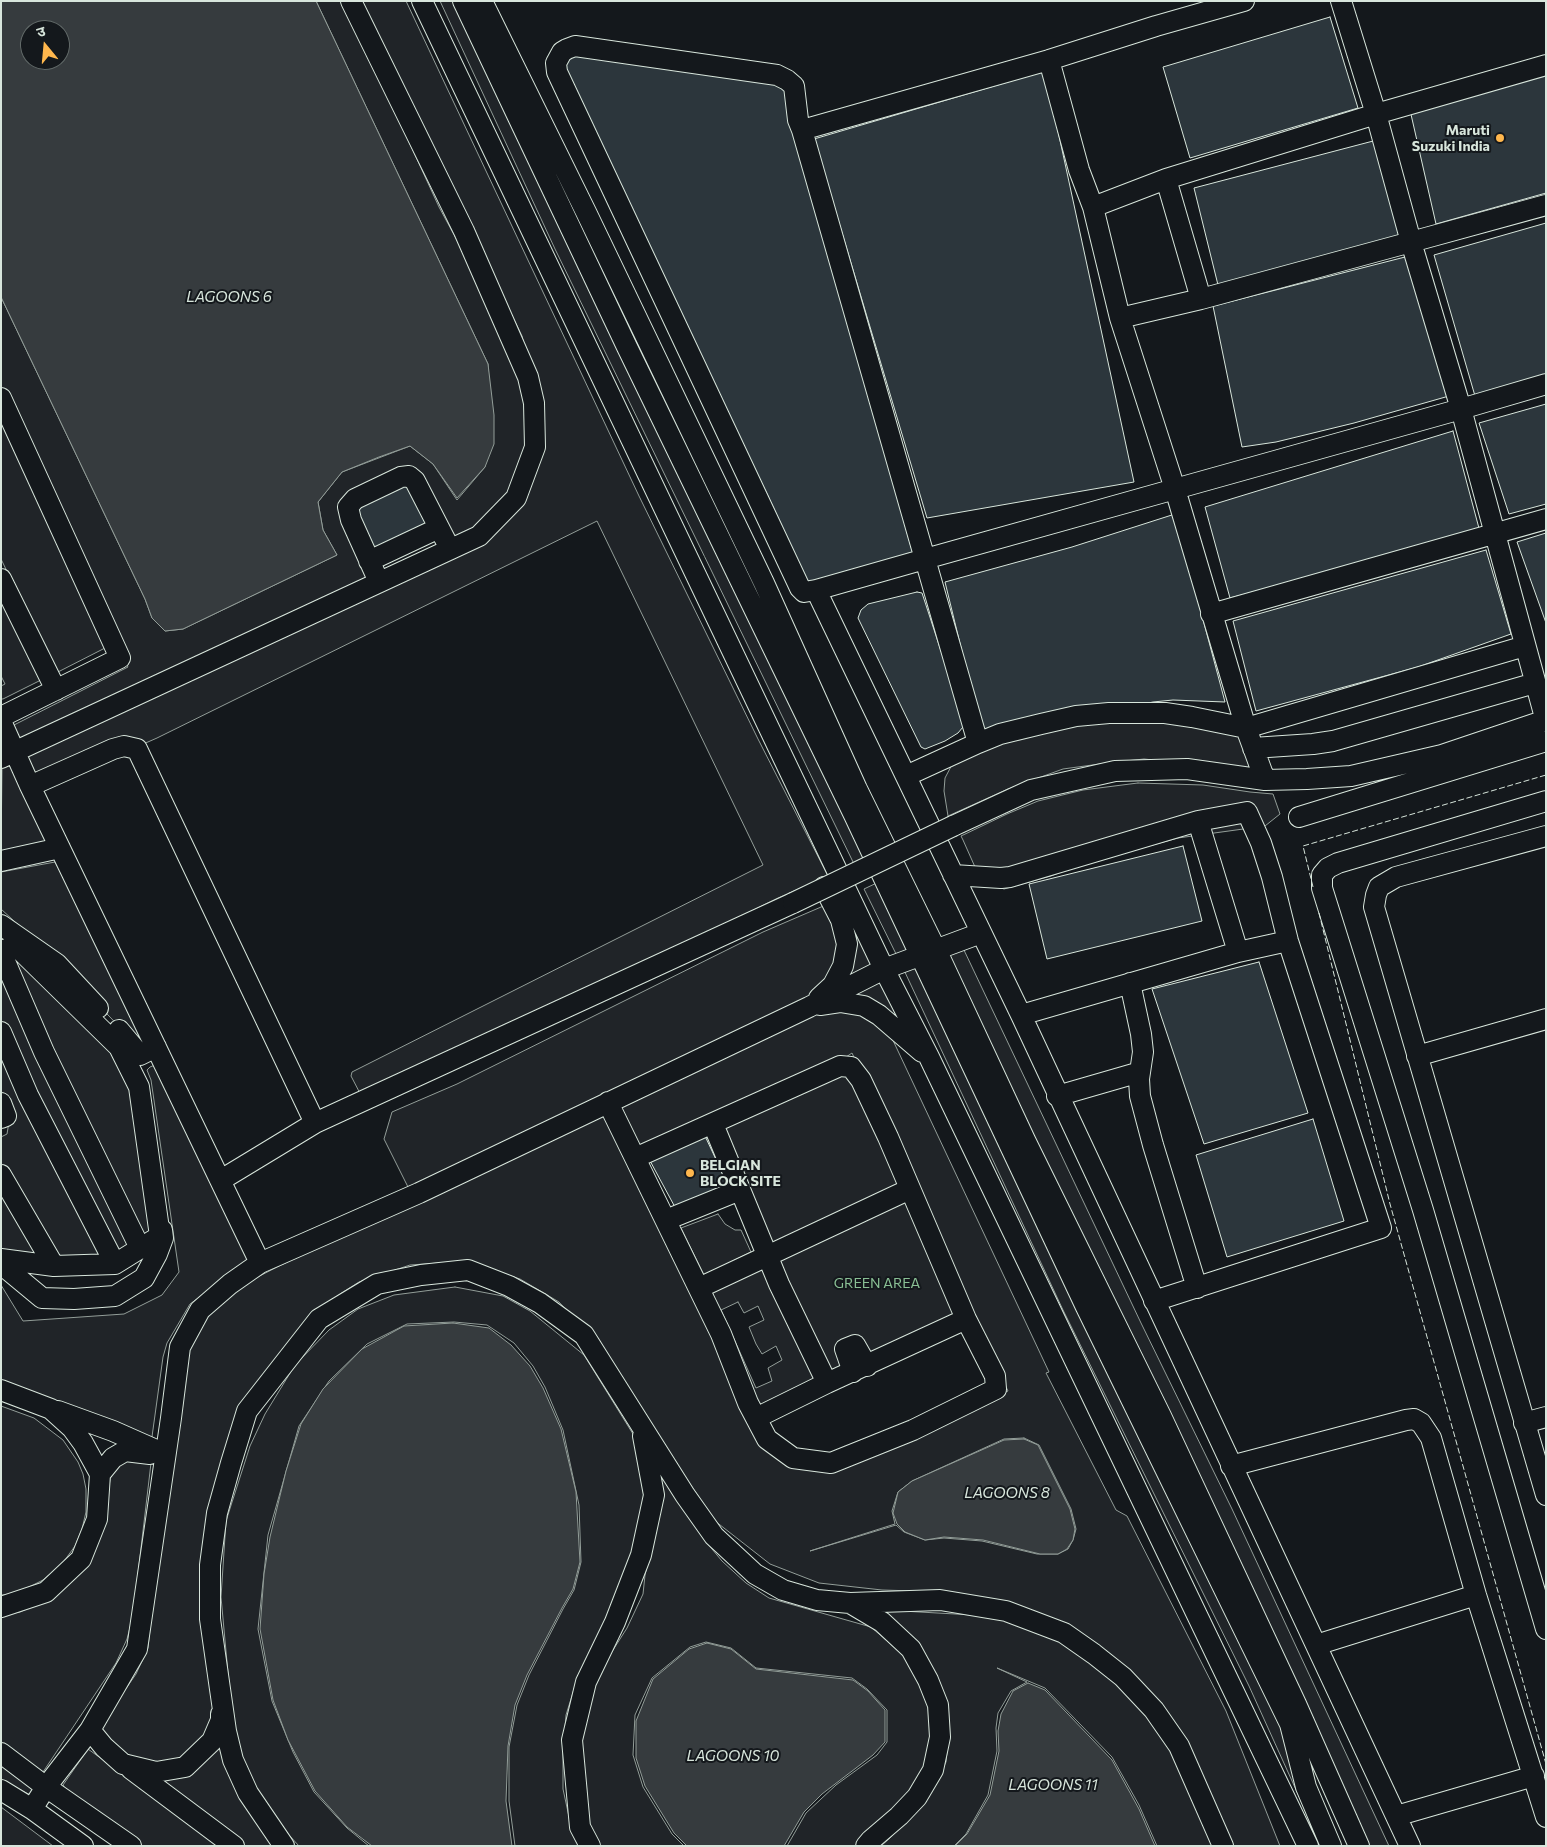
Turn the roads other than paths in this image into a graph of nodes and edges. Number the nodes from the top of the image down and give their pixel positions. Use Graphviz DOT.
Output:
graph roads {
  1 [pos="351,1"];
  2 [pos="422,1"];
  3 [pos="463,1"];
  4 [pos="482,1"];
  5 [pos="1244,1"];
  6 [pos="1341,1"];
  7 [pos="1049,60"];
  8 [pos="1546,65"];
  9 [pos="1376,114"];
  10 [pos="802,130"];
  11 [pos="1166,180"];
  12 [pos="1546,205"];
  13 [pos="1093,207"];
  14 [pos="1411,242"];
  15 [pos="1201,299"];
  16 [pos="1120,318"];
  17 [pos="1546,384"];
  18 [pos="1,398"];
  19 [pos="1461,409"];
  20 [pos="1175,489"];
  21 [pos="1546,519"];
  22 [pos="439,528"];
  23 [pos="1495,533"];
  24 [pos="450,549"];
  25 [pos="925,560"];
  26 [pos="369,561"];
  27 [pos="1,579"];
  28 [pos="379,582"];
  29 [pos="816,590"];
  30 [pos="1212,614"];
  31 [pos="1525,646"];
  32 [pos="1535,683"];
  33 [pos="56,690"];
  34 [pos="1,719"];
  35 [pos="1546,720"];
  36 [pos="1246,728"];
  37 [pos="1546,741"];
  38 [pos="978,743"];
  39 [pos="1253,748"];
  40 [pos="8,754"];
  41 [pos="906,776"];
  42 [pos="1265,780"];
  43 [pos="30,786"];
  44 [pos="1546,801"];
  45 [pos="1299,816"];
  46 [pos="1198,821"];
  47 [pos="1546,836"];
  48 [pos="60,848"];
  49 [pos="1,861"];
  50 [pos="954,874"];
  51 [pos="824,887"];
  52 [pos="1,924"];
  53 [pos="981,933"];
  54 [pos="1288,941"];
  55 [pos="1,952"];
  56 [pos="1238,952"];
  57 [pos="928,953"];
  58 [pos="884,969"];
  59 [pos="1130,983"];
  60 [pos="809,1007"];
  61 [pos="1021,1015"];
  62 [pos="1546,1019"];
  63 [pos="1,1032"];
  64 [pos="160,1054"];
  65 [pos="1417,1056"];
  66 [pos="929,1057"];
  67 [pos="1140,1072"];
  68 [pos="1058,1096"];
  69 [pos="608,1102"];
  70 [pos="1,1103"];
  71 [pos="1,1118"];
  72 [pos="315,1123"];
  73 [pos="713,1124"];
  74 [pos="635,1158"];
  75 [pos="1,1175"];
  76 [pos="221,1180"];
  77 [pos="910,1189"];
  78 [pos="740,1190"];
  79 [pos="666,1220"];
  80 [pos="140,1248"];
  81 [pos="767,1256"];
  82 [pos="1,1258"];
  83 [pos="260,1263"];
  84 [pos="1,1264"];
  85 [pos="115,1264"];
  86 [pos="54,1266"];
  87 [pos="699,1288"];
  88 [pos="1197,1288"];
  89 [pos="1154,1301"];
  90 [pos="966,1319"];
  91 [pos="827,1383"];
  92 [pos="1,1390"];
  93 [pos="51,1409"];
  94 [pos="1546,1417"];
  95 [pos="756,1418"];
  96 [pos="1524,1423"];
  97 [pos="640,1424"];
  98 [pos="165,1454"];
  99 [pos="1232,1466"];
  100 [pos="100,1474"];
  101 [pos="1546,1495"];
  102 [pos="1476,1595"];
  103 [pos="850,1603"];
  104 [pos="1,1607"];
  105 [pos="1546,1629"];
  106 [pos="1316,1646"];
  107 [pos="221,1696"];
  108 [pos="90,1730"];
  109 [pos="1,1753"];
  110 [pos="123,1764"];
  111 [pos="1534,1776"];
  112 [pos="46,1787"];
  113 [pos="1,1790"];
  114 [pos="32,1809"];
  115 [pos="1396,1816"];
  116 [pos="1546,1817"];
  117 [pos="83,1846"];
  118 [pos="131,1846"];
  119 [pos="234,1846"];
  120 [pos="284,1846"];
  121 [pos="590,1846"];
  122 [pos="866,1846"];
  123 [pos="1223,1846"];
  124 [pos="1308,1846"];
  125 [pos="1332,1846"];
  126 [pos="1360,1846"];
  127 [pos="1410,1846"];
  1 -- 24 [label="street"];
  2 -- 58 [label="street"];
  3 -- 57 [label="street"];
  4 -- 57 [label="street"];
  5 -- 7 [label="street"];
  6 -- 9 [label="street"];
  7 -- 10 [label="street"];
  7 -- 13 [label="street"];
  8 -- 9 [label="street"];
  9 -- 11 [label="street"];
  9 -- 14 [label="street"];
  10 -- 25 [label="street"];
  10 -- 29 [label="street"];
  11 -- 13 [label="street"];
  11 -- 15 [label="street"];
  12 -- 14 [label="street"];
  13 -- 16 [label="street"];
  14 -- 15 [label="street"];
  14 -- 19 [label="street"];
  15 -- 16 [label="street"];
  16 -- 20 [label="street"];
  17 -- 19 [label="street"];
  18 -- 33 [label="street"];
  19 -- 20 [label="street"];
  19 -- 23 [label="street"];
  20 -- 25 [label="street"];
  20 -- 30 [label="street"];
  21 -- 23 [label="street"];
  22 -- 24 [label="street"];
  22 -- 26 [label="street"];
  22 -- 26 [label="street"];
  23 -- 30 [label="street"];
  23 -- 31 [label="street"];
  24 -- 28 [label="street"];
  25 -- 29 [label="street"];
  25 -- 38 [label="street"];
  26 -- 28 [label="street"];
  27 -- 33 [label="street"];
  28 -- 40 [label="street"];
  29 -- 41 [label="street"];
  30 -- 36 [label="street"];
  31 -- 32 [label="street"];
  31 -- 36 [label="street"];
  32 -- 35 [label="street"];
  32 -- 39 [label="street"];
  33 -- 34 [label="street"];
  34 -- 40 [label="street"];
  35 -- 42 [label="street"];
  36 -- 38 [label="street"];
  36 -- 39 [label="street"];
  37 -- 45 [label="street"];
  38 -- 41 [label="street"];
  39 -- 42 [label="street"];
  40 -- 43 [label="street"];
  41 -- 50 [label="street"];
  42 -- 51 [label="street, bridge"];
  43 -- 48 [label="street"];
  43 -- 72 [label="street"];
  44 -- 105 [label="street"];
  46 -- 50 [label="street"];
  46 -- 54 [label="street"];
  46 -- 56 [label="street"];
  47 -- 65 [label="street"];
  48 -- 49 [label="street"];
  48 -- 64 [label="street"];
  50 -- 53 [label="street"];
  51 -- 60 [label="street"];
  51 -- 72 [label="street, bridge"];
  52 -- 64 [label="street"];
  53 -- 57 [label="street"];
  53 -- 61 [label="street"];
  54 -- 56 [label="street"];
  54 -- 88 [label="street"];
  55 -- 80 [label="street"];
  55 -- 80 [label="street"];
  56 -- 59 [label="street"];
  57 -- 58 [label="street"];
  57 -- 125 [label="street"];
  57 -- 126 [label="street"];
  58 -- 60 [label="street"];
  58 -- 66 [label="street"];
  59 -- 61 [label="street"];
  59 -- 67 [label="street"];
  60 -- 66 [label="street"];
  60 -- 69 [label="street"];
  61 -- 68 [label="street"];
  62 -- 65 [label="street"];
  63 -- 85 [label="street"];
  64 -- 76 [label="street"];
  64 -- 84 [label="street"];
  65 -- 96 [label="street"];
  66 -- 124 [label="street"];
  67 -- 68 [label="street"];
  67 -- 88 [label="street"];
  68 -- 89 [label="street"];
  69 -- 74 [label="street"];
  69 -- 83 [label="street"];
  70 -- 71 [label="street"];
  72 -- 76 [label="street"];
  73 -- 74 [label="street"];
  73 -- 77 [label="street"];
  73 -- 78 [label="street"];
  74 -- 79 [label="street"];
  75 -- 86 [label="street"];
  76 -- 83 [label="street"];
  77 -- 81 [label="street"];
  77 -- 90 [label="street"];
  78 -- 79 [label="street"];
  78 -- 81 [label="street"];
  79 -- 87 [label="street"];
  80 -- 85 [label="street"];
  81 -- 87 [label="street"];
  81 -- 91 [label="street"];
  82 -- 86 [label="street"];
  83 -- 98 [label="street"];
  85 -- 86 [label="street"];
  87 -- 95 [label="street"];
  88 -- 89 [label="street"];
  89 -- 99 [label="street"];
  90 -- 91 [label="street"];
  90 -- 95 [label="street"];
  91 -- 95 [label="street"];
  92 -- 93 [label="street"];
  93 -- 98 [label="street"];
  93 -- 100 [label="street"];
  94 -- 96 [label="street"];
  96 -- 101 [label="street"];
  97 -- 103 [label="street"];
  97 -- 107 [label="street"];
  97 -- 121 [label="street"];
  98 -- 100 [label="street"];
  98 -- 108 [label="street"];
  99 -- 102 [label="street"];
  99 -- 106 [label="street"];
  100 -- 104 [label="street"];
  102 -- 106 [label="street"];
  102 -- 111 [label="street"];
  103 -- 122 [label="street"];
  103 -- 123 [label="street"];
  106 -- 115 [label="street"];
  107 -- 110 [label="street"];
  107 -- 120 [label="street"];
  108 -- 110 [label="street"];
  108 -- 112 [label="street"];
  109 -- 112 [label="street"];
  110 -- 119 [label="street"];
  111 -- 115 [label="street"];
  111 -- 116 [label="street"];
  112 -- 114 [label="street"];
  112 -- 118 [label="street"];
  113 -- 114 [label="street"];
  114 -- 117 [label="street"];
  115 -- 127 [label="street"];
}
